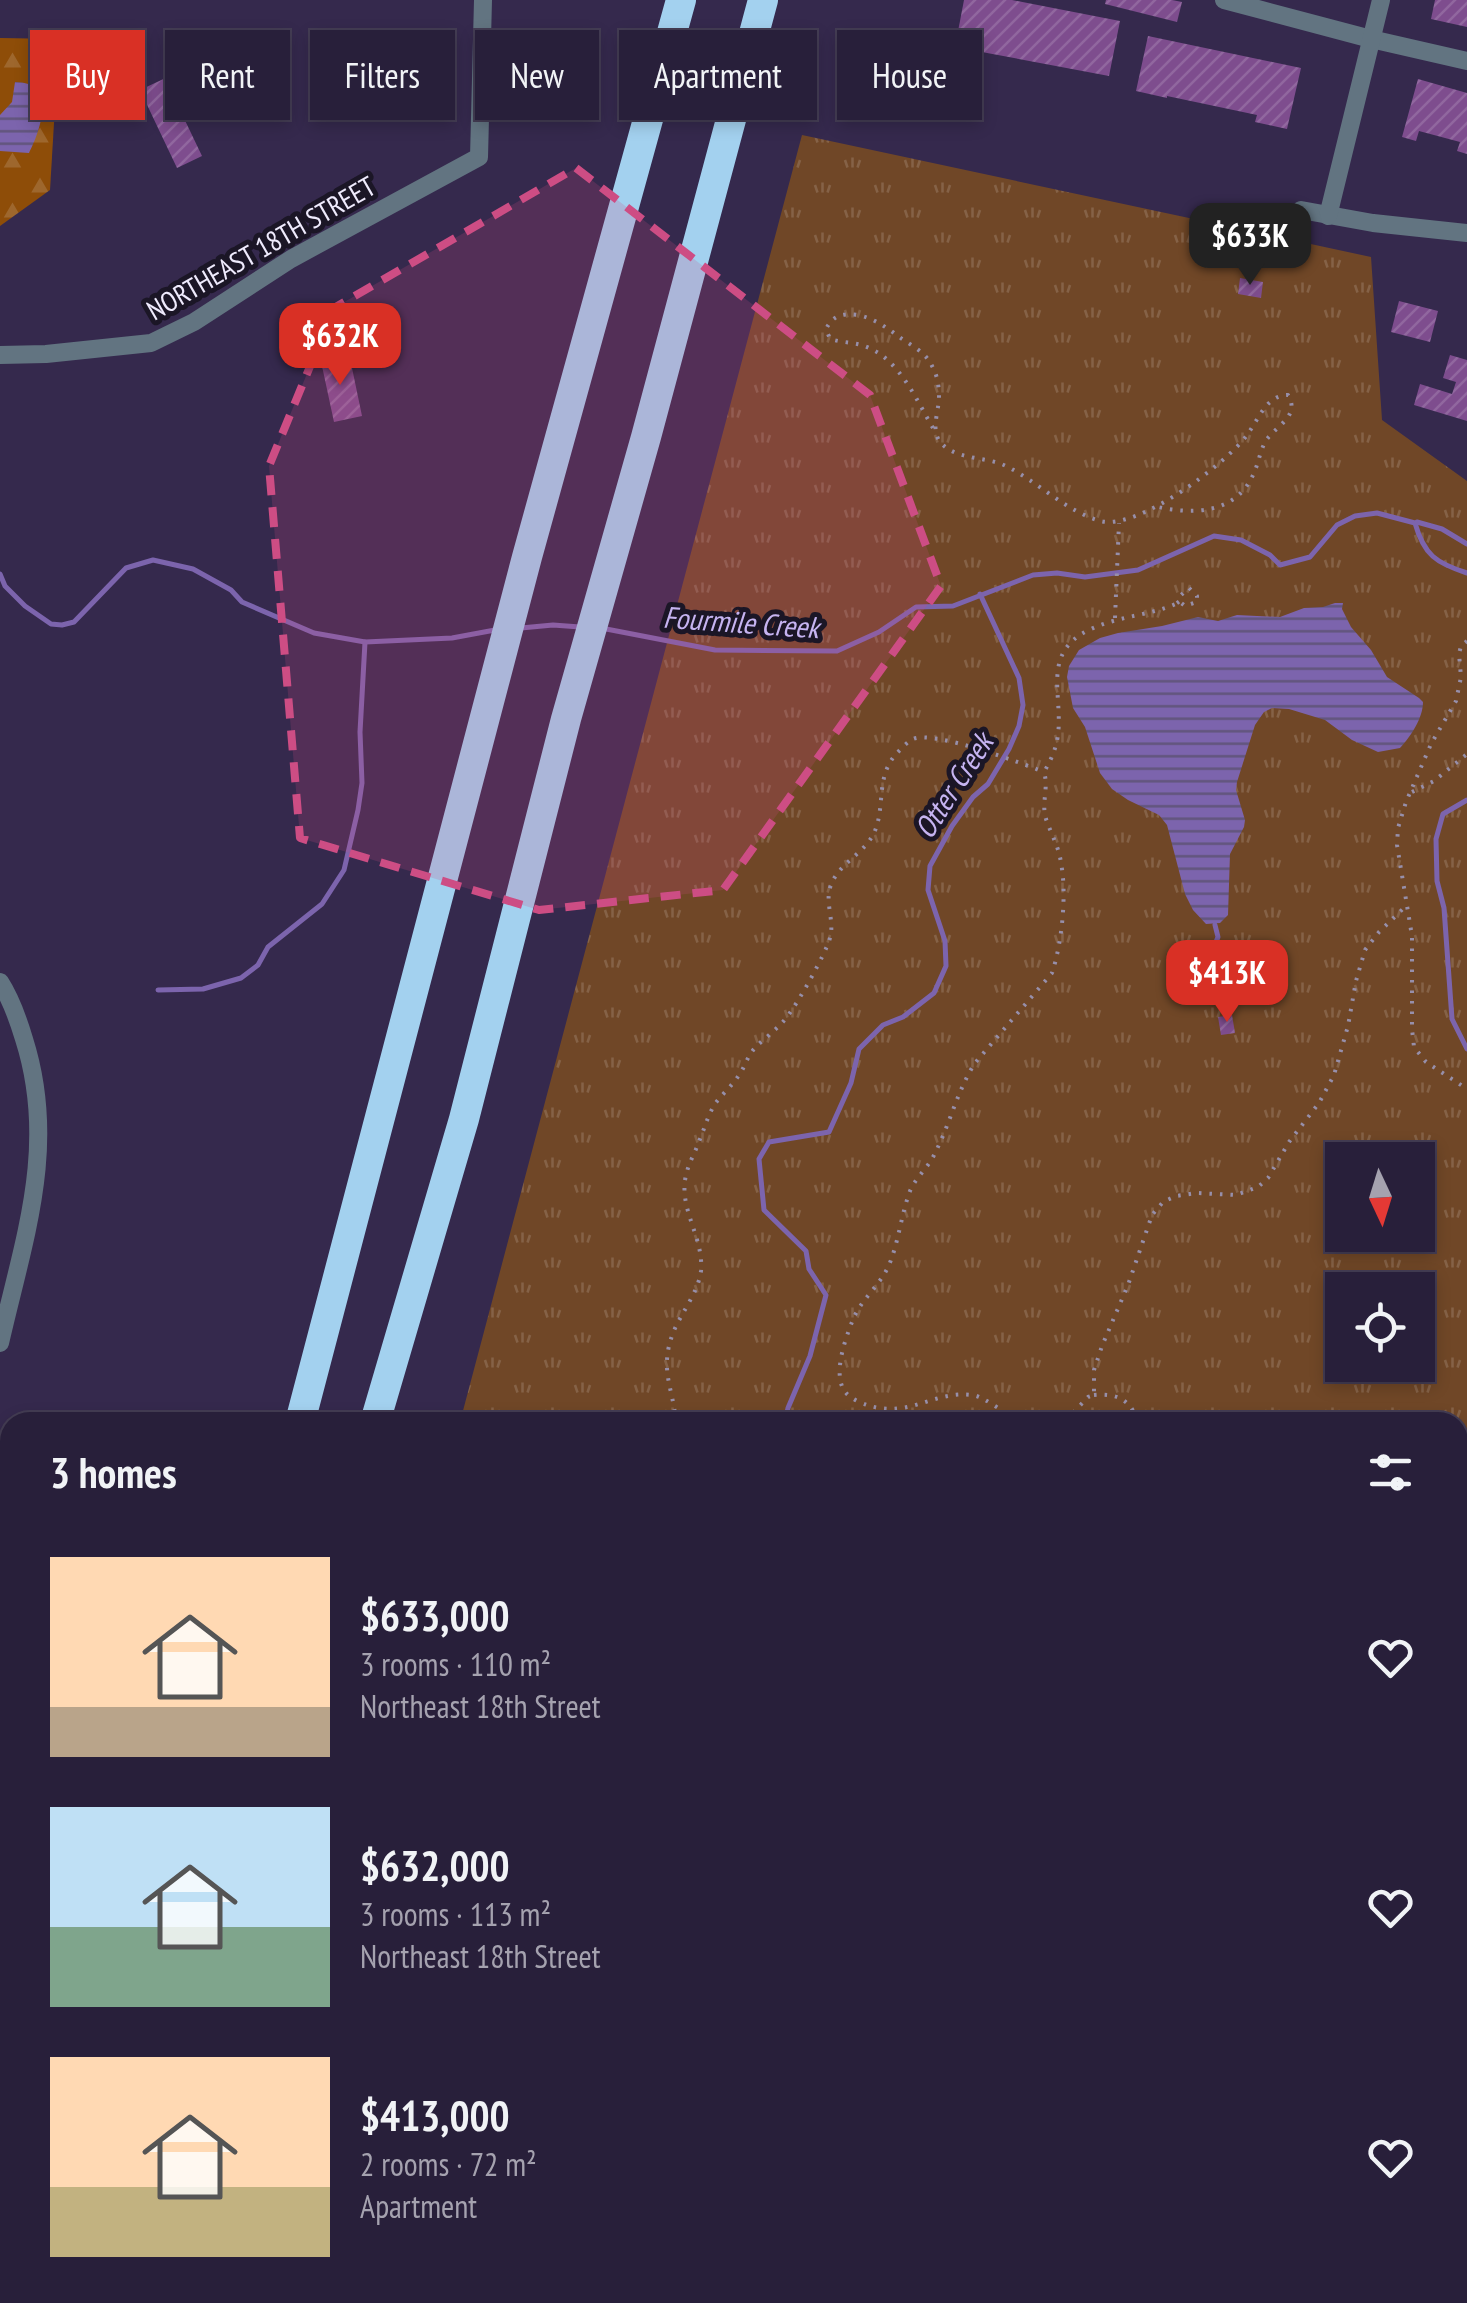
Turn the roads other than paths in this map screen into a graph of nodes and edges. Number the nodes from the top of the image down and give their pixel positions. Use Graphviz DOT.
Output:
graph roads {
  1 [pos="483,0"];
  2 [pos="681,0"];
  3 [pos="763,0"];
  4 [pos="1224,0"];
  5 [pos="1381,0"];
  6 [pos="1371,39"];
  7 [pos="1467,61"];
  8 [pos="1301,210"];
  9 [pos="1328,216"];
  10 [pos="1467,233"];
  11 [pos="0,355"];
  12 [pos="0,982"];
  13 [pos="0,1343"];
  14 [pos="303,1412"];
  15 [pos="378,1412"];
  1 -- 11 [label="street, NORTHEAST 18TH STREET"];
  2 -- 14 [label="highway"];
  3 -- 15 [label="highway"];
  4 -- 6 [label="street"];
  5 -- 6 [label="street"];
  6 -- 7 [label="street"];
  6 -- 9 [label="street"];
  8 -- 9 [label="street"];
  9 -- 10 [label="street"];
  12 -- 13 [label="street"];
}
